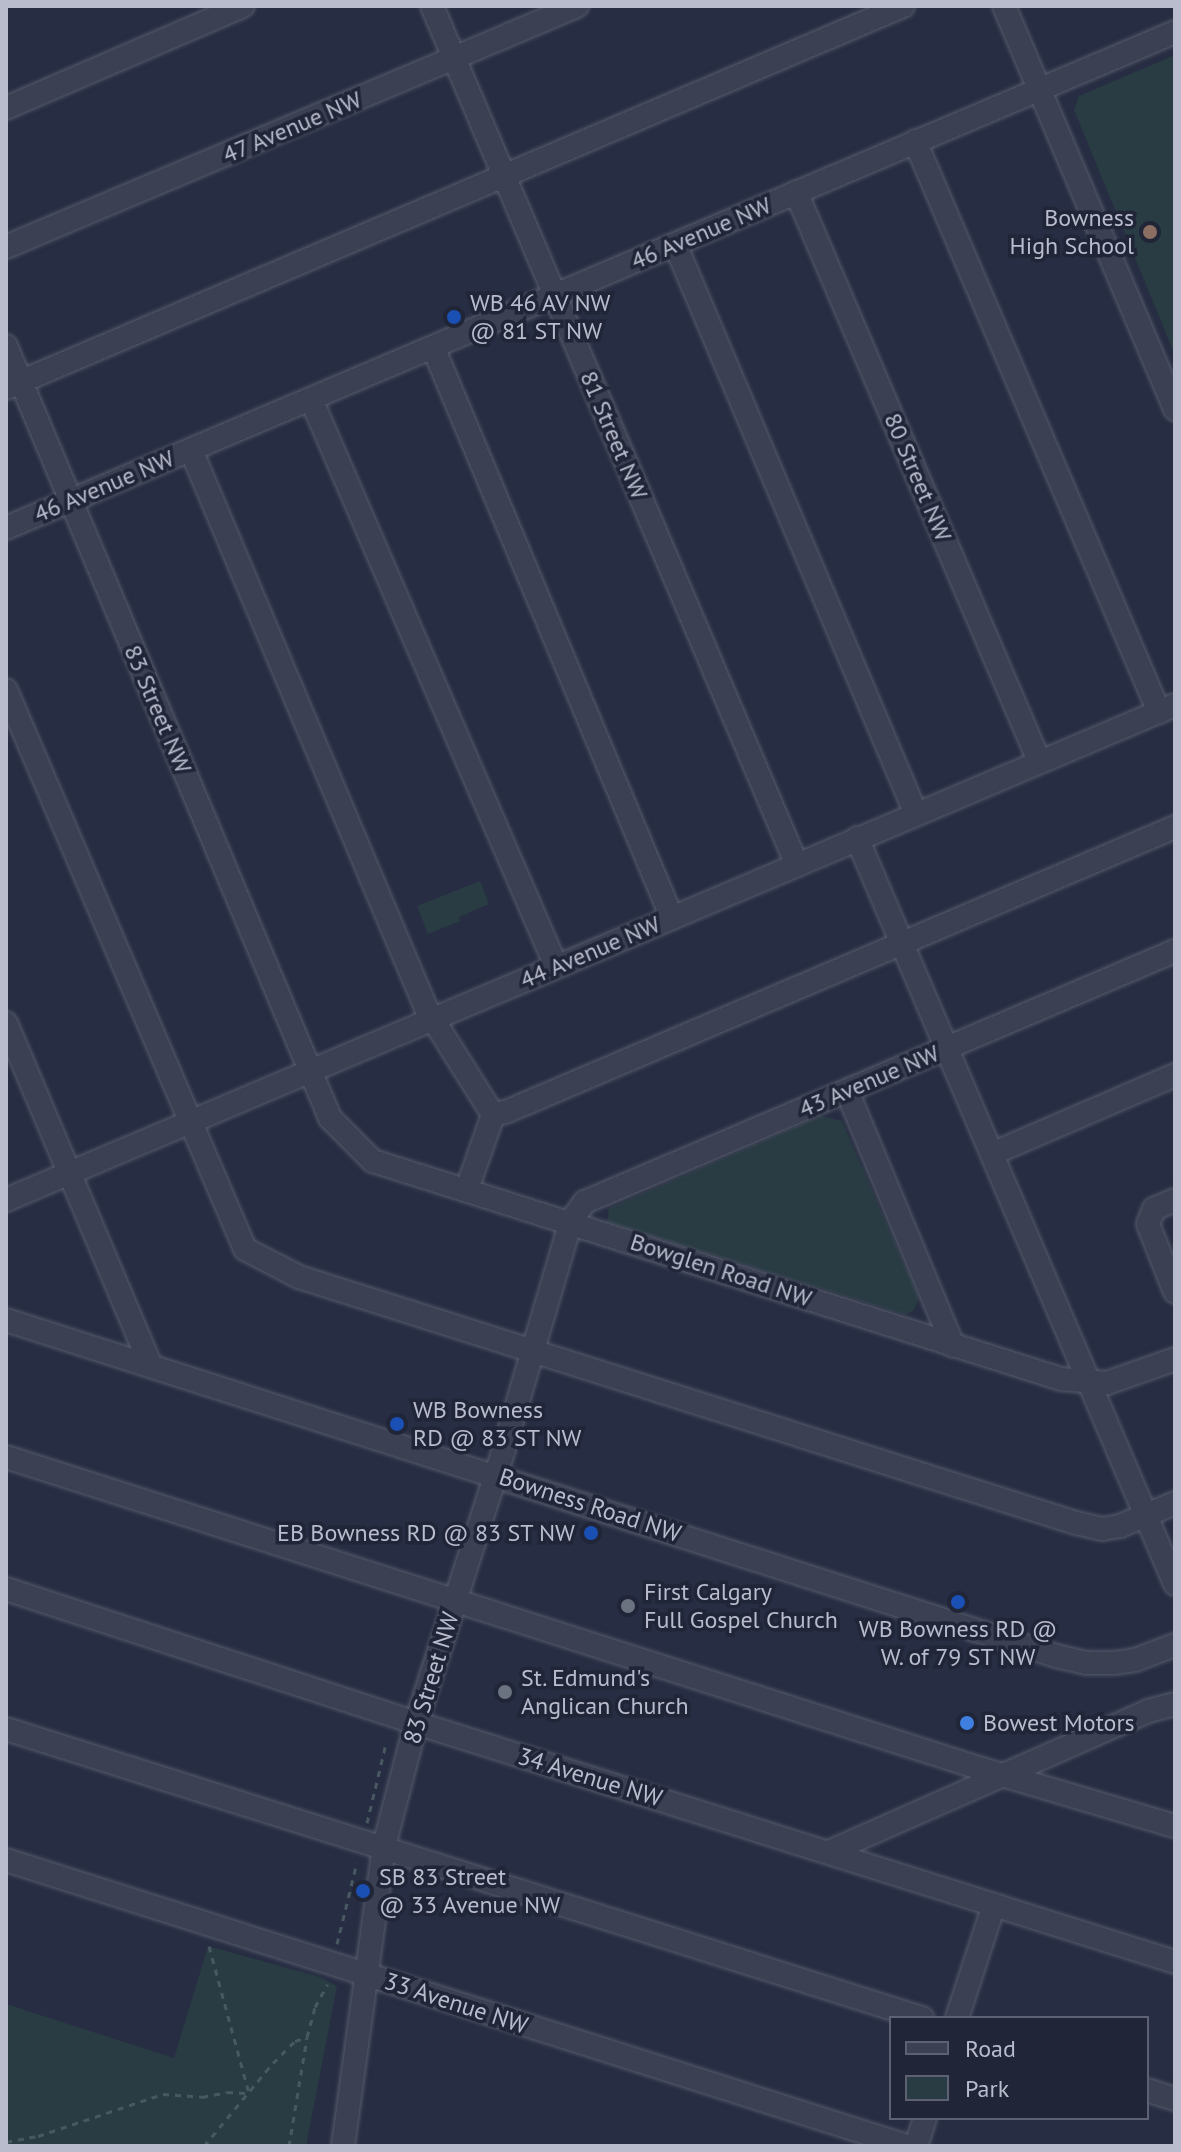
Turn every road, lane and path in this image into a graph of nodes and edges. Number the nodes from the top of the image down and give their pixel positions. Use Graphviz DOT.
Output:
graph roads {
  1 [pos="243,6"];
  2 [pos="432,6"];
  3 [pos="577,6"];
  4 [pos="903,6"];
  5 [pos="1004,6"];
  6 [pos="1175,32"];
  7 [pos="454,58"];
  8 [pos="1039,89"];
  9 [pos="6,108"];
  10 [pos="915,141"];
  11 [pos="504,176"];
  12 [pos="796,192"];
  13 [pos="675,244"];
  14 [pos="6,247"];
  15 [pos="555,296"];
  16 [pos="6,346"];
  17 [pos="433,347"];
  18 [pos="14,385"];
  19 [pos="311,399"];
  20 [pos="1175,409"];
  21 [pos="191,450"];
  22 [pos="70,500"];
  23 [pos="6,528"];
  24 [pos="6,690"];
  25 [pos="1167,708"];
  26 [pos="1039,761"];
  27 [pos="916,814"];
  28 [pos="1175,827"];
  29 [pos="857,838"];
  30 [pos="797,865"];
  31 [pos="672,918"];
  32 [pos="903,942"];
  33 [pos="1175,951"];
  34 [pos="556,966"];
  35 [pos="432,1020"];
  36 [pos="6,1023"];
  37 [pos="947,1047"];
  38 [pos="311,1071"];
  39 [pos="1175,1075"];
  40 [pos="847,1091"];
  41 [pos="493,1115"];
  42 [pos="190,1123"];
  43 [pos="994,1153"];
  44 [pos="70,1174"];
  45 [pos="467,1189"];
  46 [pos="6,1200"];
  47 [pos="1175,1200"];
  48 [pos="571,1221"];
  49 [pos="1175,1292"];
  50 [pos="6,1320"];
  51 [pos="953,1346"];
  52 [pos="534,1351"];
  53 [pos="1175,1359"];
  54 [pos="150,1364"];
  55 [pos="1089,1383"];
  56 [pos="6,1457"];
  57 [pos="496,1475"];
  58 [pos="1175,1503"];
  59 [pos="1146,1516"];
  60 [pos="1175,1584"];
  61 [pos="6,1589"];
  62 [pos="454,1601"];
  63 [pos="1175,1645"];
  64 [pos="1175,1704"];
  65 [pos="416,1723"];
  66 [pos="6,1729"];
  67 [pos="1004,1775"];
  68 [pos="1175,1826"];
  69 [pos="384,1846"];
  70 [pos="831,1851"];
  71 [pos="6,1860"];
  72 [pos="994,1905"];
  73 [pos="212,1925"];
  74 [pos="1175,1962"];
  75 [pos="367,1975"];
  76 [pos="328,1983"];
  77 [pos="916,2016"];
  78 [pos="958,2016"];
  79 [pos="307,2037"];
  80 [pos="1149,2091"];
  81 [pos="249,2093"];
  82 [pos="1175,2099"];
  83 [pos="924,2120"];
  84 [pos="6,2142"];
  85 [pos="204,2146"];
  86 [pos="289,2146"];
  87 [pos="343,2146"];
  88 [pos="907,2146"];
  89 [pos="916,2146"];
  1 -- 9 [label="street"];
  2 -- 7 [label="street, 81 Street NW"];
  3 -- 7 [label="street, 47 Avenue NW"];
  4 -- 11 [label="street"];
  5 -- 8 [label="street"];
  6 -- 8 [label="street, 46 Avenue NW"];
  7 -- 11 [label="street, 81 Street NW"];
  7 -- 14 [label="street, 47 Avenue NW"];
  8 -- 10 [label="street, 46 Avenue NW"];
  8 -- 20 [label="street"];
  10 -- 12 [label="street, 46 Avenue NW"];
  10 -- 25 [label="street"];
  11 -- 15 [label="street, 81 Street NW"];
  11 -- 18 [label="street"];
  12 -- 13 [label="street, 46 Avenue NW"];
  12 -- 26 [label="street, 80 Street NW"];
  13 -- 15 [label="street, 46 Avenue NW"];
  13 -- 27 [label="street"];
  15 -- 17 [label="street, 46 Avenue NW"];
  15 -- 30 [label="street, 81 Street NW"];
  16 -- 18 [label="street, 83 Street NW"];
  17 -- 19 [label="street, 46 Avenue NW"];
  17 -- 31 [label="street"];
  18 -- 22 [label="street, 83 Street NW"];
  19 -- 21 [label="street, 46 Avenue NW"];
  19 -- 34 [label="street"];
  21 -- 22 [label="street, 46 Avenue NW"];
  21 -- 35 [label="street"];
  22 -- 23 [label="street, 46 Avenue NW"];
  22 -- 38 [label="street, 83 Street NW"];
  24 -- 42 [label="street"];
  25 -- 26 [label="street, 44 Avenue NW"];
  26 -- 27 [label="street, 44 Avenue NW"];
  27 -- 29 [label="street, 44 Avenue NW"];
  28 -- 32 [label="street"];
  29 -- 30 [label="street, 44 Avenue NW"];
  29 -- 32 [label="street"];
  30 -- 31 [label="street, 44 Avenue NW"];
  31 -- 34 [label="street, 44 Avenue NW"];
  32 -- 37 [label="street"];
  32 -- 41 [label="street"];
  33 -- 37 [label="street, 43 Avenue NW"];
  34 -- 35 [label="street, 44 Avenue NW"];
  35 -- 38 [label="street, 44 Avenue NW"];
  35 -- 41 [label="street"];
  36 -- 44 [label="street"];
  37 -- 40 [label="street, 43 Avenue NW"];
  37 -- 43 [label="street"];
  38 -- 42 [label="street, 44 Avenue NW"];
  38 -- 45 [label="street, Bowglen Road NW"];
  39 -- 43 [label="street"];
  40 -- 48 [label="street, 43 Avenue NW"];
  40 -- 51 [label="street"];
  41 -- 45 [label="street"];
  42 -- 44 [label="street, 44 Avenue NW"];
  42 -- 52 [label="street"];
  43 -- 55 [label="street"];
  44 -- 46 [label="street, 44 Avenue NW"];
  44 -- 54 [label="street"];
  45 -- 48 [label="street, Bowglen Road NW"];
  47 -- 49 [label="street"];
  48 -- 51 [label="street, Bowglen Road NW"];
  48 -- 52 [label="street, 83 Street NW"];
  50 -- 54 [label="street, Bowness Road NW"];
  51 -- 55 [label="street, Bowglen Road NW"];
  52 -- 57 [label="street, 83 Street NW"];
  52 -- 59 [label="street"];
  53 -- 55 [label="street, Bowglen Road NW"];
  54 -- 57 [label="street, Bowness Road NW"];
  55 -- 59 [label="street"];
  56 -- 62 [label="street"];
  57 -- 62 [label="street, 83 Street NW"];
  57 -- 63 [label="street, Bowness Road NW"];
  58 -- 59 [label="street"];
  59 -- 60 [label="street"];
  61 -- 65 [label="street, 34 Avenue NW"];
  62 -- 65 [label="street, 83 Street NW"];
  62 -- 67 [label="street"];
  64 -- 67 [label="street"];
  65 -- 69 [label="street, 83 Street NW"];
  65 -- 70 [label="street, 34 Avenue NW"];
  66 -- 69 [label="street"];
  67 -- 68 [label="street"];
  67 -- 70 [label="street"];
  69 -- 75 [label="street, 83 Street NW"];
  69 -- 77 [label="street"];
  70 -- 72 [label="street, 34 Avenue NW"];
  71 -- 73 [label="street, 33 Avenue NW"];
  72 -- 74 [label="street, 34 Avenue NW"];
  72 -- 78 [label="street"];
  73 -- 75 [label="street, 33 Avenue NW"];
  73 -- 81 [label="path"];
  75 -- 87 [label="street, 83 Street NW"];
  75 -- 88 [label="street, 33 Avenue NW"];
  76 -- 79 [label="path"];
  79 -- 81 [label="path"];
  79 -- 86 [label="path"];
  80 -- 82 [label="street"];
  81 -- 84 [label="path"];
  81 -- 85 [label="path"];
  83 -- 89 [label="street"];
}
